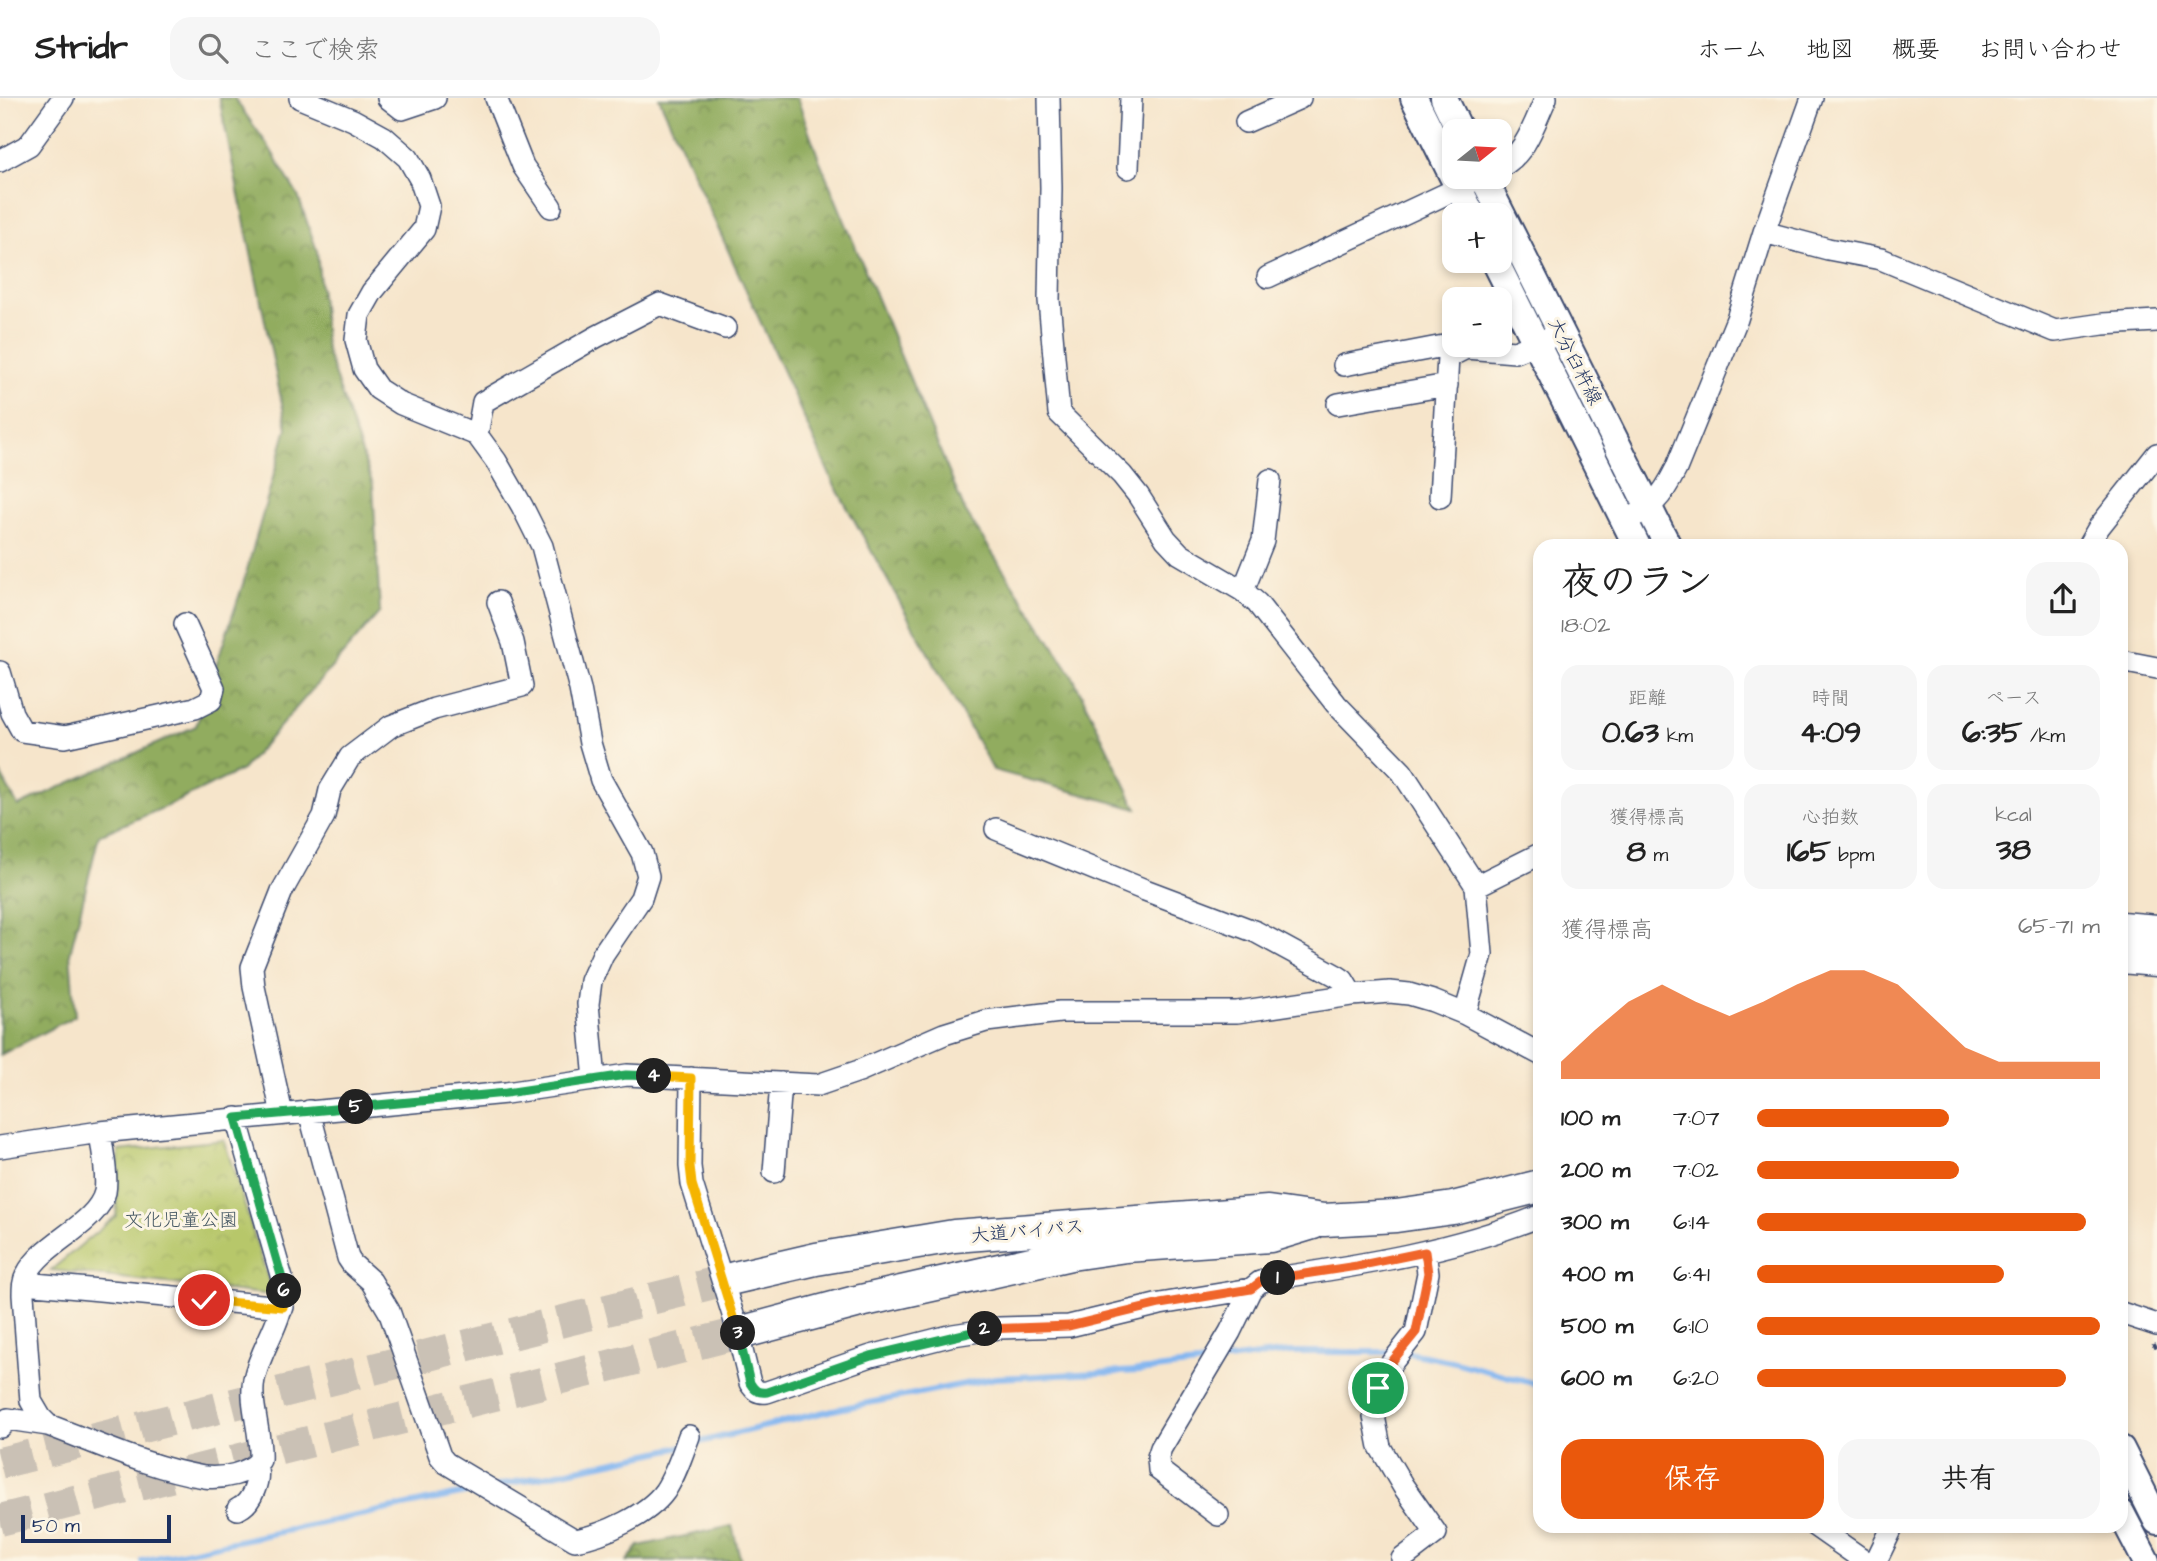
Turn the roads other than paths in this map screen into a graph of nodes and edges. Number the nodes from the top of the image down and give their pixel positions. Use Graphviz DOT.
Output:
graph roads {
  1 [pos="63,98"];
  2 [pos="300,98"];
  3 [pos="388,98"];
  4 [pos="435,98"];
  5 [pos="496,98"];
  6 [pos="1049,98"];
  7 [pos="1131,98"];
  8 [pos="1300,98"];
  9 [pos="1414,98"];
  10 [pos="1444,98"];
  11 [pos="1546,98"];
  12 [pos="1812,98"];
  13 [pos="1455,119"];
  14 [pos="1246,122"];
  15 [pos="1442,136"];
  16 [pos="1512,159"];
  17 [pos="0,161"];
  18 [pos="1128,168"];
  19 [pos="1458,189"];
  20 [pos="1480,189"];
  21 [pos="551,207"];
  22 [pos="1764,232"];
  23 [pos="1501,273"];
  24 [pos="1268,277"];
  25 [pos="2157,321"];
  26 [pos="724,328"];
  27 [pos="1561,332"];
  28 [pos="1536,344"];
  29 [pos="1442,349"];
  30 [pos="1512,352"];
  31 [pos="1448,357"];
  32 [pos="1344,365"];
  33 [pos="1447,384"];
  34 [pos="1338,404"];
  35 [pos="477,435"];
  36 [pos="2157,454"];
  37 [pos="1270,480"];
  38 [pos="1440,497"];
  39 [pos="1649,508"];
  40 [pos="1625,522"];
  41 [pos="1634,539"];
  42 [pos="1664,539"];
  43 [pos="2092,539"];
  44 [pos="1243,591"];
  45 [pos="498,602"];
  46 [pos="186,625"];
  47 [pos="2128,662"];
  48 [pos="2157,668"];
  49 [pos="0,672"];
  50 [pos="996,829"];
  51 [pos="1533,858"];
  52 [pos="1476,886"];
  53 [pos="2128,929"];
  54 [pos="2157,931"];
  55 [pos="2128,958"];
  56 [pos="2157,960"];
  57 [pos="1352,995"];
  58 [pos="1465,1014"];
  59 [pos="1533,1050"];
  60 [pos="691,1078"];
  61 [pos="595,1080"];
  62 [pos="781,1083"];
  63 [pos="309,1111"];
  64 [pos="282,1114"];
  65 [pos="236,1118"];
  66 [pos="100,1132"];
  67 [pos="0,1147"];
  68 [pos="774,1172"];
  69 [pos="1533,1188"];
  70 [pos="1533,1219"];
  71 [pos="1324,1220"];
  72 [pos="1425,1252"];
  73 [pos="734,1278"];
  74 [pos="24,1283"];
  75 [pos="1251,1289"];
  76 [pos="283,1307"];
  77 [pos="2128,1315"];
  78 [pos="2157,1325"];
  79 [pos="747,1331"];
  80 [pos="48,1425"];
  81 [pos="0,1427"];
  82 [pos="689,1436"];
  83 [pos="2128,1463"];
  84 [pos="256,1465"];
  85 [pos="238,1509"];
  86 [pos="1218,1515"];
  87 [pos="2157,1521"];
  88 [pos="2128,1526"];
  89 [pos="1825,1533"];
  90 [pos="1890,1533"];
  91 [pos="1402,1559"];
  92 [pos="1865,1561"];
  93 [pos="1876,1561"];
  94 [pos="2146,1561"];
  1 -- 17 [label="street"];
  2 -- 35 [label="street"];
  3 -- 4 [label="street"];
  5 -- 21 [label="street"];
  6 -- 44 [label="street"];
  7 -- 18 [label="street"];
  8 -- 14 [label="street"];
  9 -- 15 [label="main road, 大分臼杵線"];
  10 -- 13 [label="main road"];
  11 -- 16 [label="street"];
  12 -- 22 [label="street"];
  19 -- 24 [label="street"];
  20 -- 27 [label="main road, 大分臼杵線"];
  22 -- 25 [label="street"];
  22 -- 39 [label="street"];
  23 -- 28 [label="main road, 大分臼杵線"];
  26 -- 35 [label="street"];
  27 -- 28 [label="street"];
  27 -- 39 [label="main road, 大分臼杵線"];
  28 -- 30 [label="street"];
  28 -- 40 [label="main road, 大分臼杵線"];
  29 -- 32 [label="street"];
  31 -- 33 [label="street"];
  33 -- 34 [label="street"];
  33 -- 38 [label="street"];
  35 -- 61 [label="street"];
  36 -- 43 [label="street"];
  37 -- 44 [label="street"];
  39 -- 40 [label="street"];
  39 -- 42 [label="main road, 大分臼杵線"];
  40 -- 41 [label="main road, 大分臼杵線"];
  44 -- 52 [label="street"];
  45 -- 64 [label="street"];
  46 -- 49 [label="street"];
  47 -- 48 [label="street"];
  50 -- 57 [label="street"];
  51 -- 52 [label="street"];
  52 -- 58 [label="street"];
  53 -- 54 [label="highway"];
  55 -- 56 [label="highway"];
  57 -- 58 [label="street"];
  57 -- 62 [label="street"];
  58 -- 59 [label="street"];
  60 -- 61 [label="street"];
  60 -- 62 [label="street"];
  60 -- 75 [label="street"];
  61 -- 63 [label="street"];
  62 -- 68 [label="street"];
  63 -- 64 [label="street"];
  63 -- 82 [label="street"];
  64 -- 65 [label="street"];
  65 -- 66 [label="street"];
  65 -- 76 [label="street"];
  66 -- 67 [label="street"];
  66 -- 74 [label="street"];
  69 -- 71 [label="highway, 大道バイパス"];
  70 -- 72 [label="street"];
  71 -- 73 [label="highway, 大道バイパス"];
  71 -- 79 [label="highway, 大道バイパス"];
  72 -- 75 [label="street"];
  72 -- 91 [label="street"];
  74 -- 76 [label="street"];
  74 -- 80 [label="street"];
  75 -- 86 [label="street"];
  76 -- 84 [label="street"];
  77 -- 78 [label="street"];
  80 -- 81 [label="street"];
  80 -- 84 [label="street"];
  83 -- 87 [label="main road"];
  84 -- 85 [label="street"];
  88 -- 94 [label="main road"];
  89 -- 92 [label="street"];
  90 -- 93 [label="street"];
}
